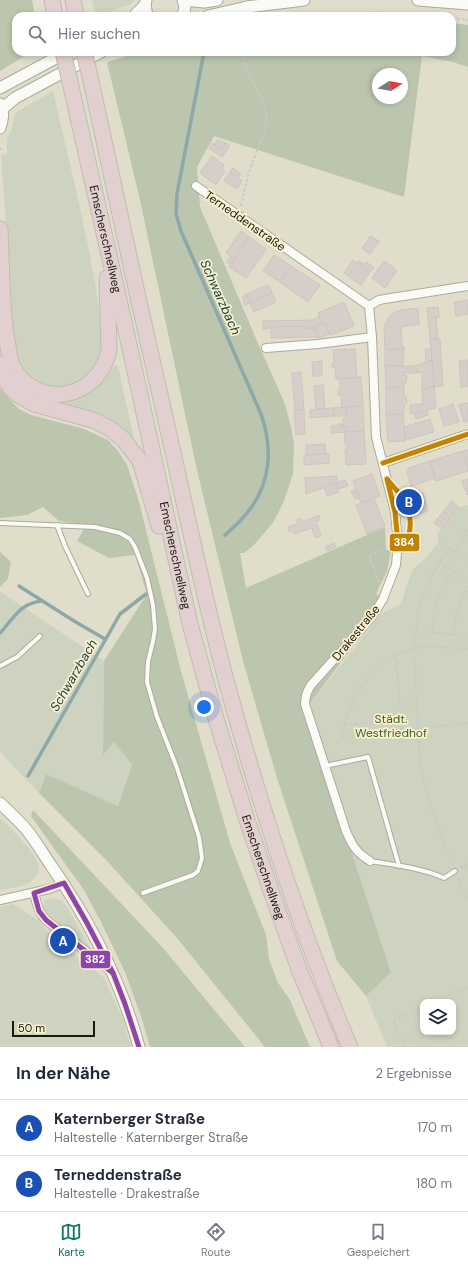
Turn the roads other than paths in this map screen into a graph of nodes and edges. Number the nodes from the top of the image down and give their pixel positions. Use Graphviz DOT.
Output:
graph roads {
  1 [pos="52,0"];
  2 [pos="73,0"];
  3 [pos="184,0"];
  4 [pos="216,0"];
  5 [pos="304,0"];
  6 [pos="418,0"];
  7 [pos="468,4"];
  8 [pos="54,12"];
  9 [pos="75,12"];
  10 [pos="184,12"];
  11 [pos="227,12"];
  12 [pos="60,56"];
  13 [pos="64,56"];
  14 [pos="85,56"];
  15 [pos="94,56"];
  16 [pos="0,88"];
  17 [pos="1,106"];
  18 [pos="0,128"];
  19 [pos="196,186"];
  20 [pos="0,229"];
  21 [pos="107,247"];
  22 [pos="468,286"];
  23 [pos="369,306"];
  24 [pos="372,337"];
  25 [pos="266,348"];
  26 [pos="0,364"];
  27 [pos="468,434"];
  28 [pos="383,463"];
  29 [pos="388,481"];
  30 [pos="0,523"];
  31 [pos="57,525"];
  32 [pos="398,543"];
  33 [pos="88,594"];
  34 [pos="190,624"];
  35 [pos="40,636"];
  36 [pos="0,666"];
  37 [pos="325,766"];
  38 [pos="0,803"];
  39 [pos="370,861"];
  40 [pos="399,866"];
  41 [pos="455,871"];
  42 [pos="64,883"];
  43 [pos="34,893"];
  44 [pos="143,893"];
  45 [pos="0,900"];
  46 [pos="114,974"];
  47 [pos="139,1047"];
  48 [pos="330,1047"];
  49 [pos="350,1047"];
  1 -- 8 [label="highway"];
  2 -- 9 [label="highway"];
  3 -- 4 [label="street"];
  3 -- 10 [label="street"];
  5 -- 11 [label="street"];
  6 -- 7 [label="street"];
  12 -- 16 [label="street"];
  13 -- 21 [label="highway, Emscherschnellweg, bridge"];
  14 -- 49 [label="highway, Emscherschnellweg, bridge"];
  15 -- 17 [label="street"];
  17 -- 18 [label="street"];
  19 -- 23 [label="street, Terneddenstraße"];
  20 -- 21 [label="highway"];
  21 -- 34 [label="highway, Emscherschnellweg"];
  22 -- 23 [label="street"];
  23 -- 24 [label="street, Drakestraße"];
  24 -- 25 [label="street"];
  24 -- 28 [label="street, Drakestraße"];
  26 -- 34 [label="highway"];
  27 -- 28 [label="street"];
  28 -- 29 [label="street, Drakestraße"];
  29 -- 32 [label="street, Drakestraße"];
  29 -- 32 [label="lane"];
  30 -- 31 [label="lane"];
  31 -- 33 [label="lane"];
  31 -- 44 [label="lane"];
  32 -- 37 [label="street, Drakestraße"];
  34 -- 48 [label="highway, Emscherschnellweg"];
  35 -- 36 [label="lane"];
  37 -- 39 [label="street, Drakestraße"];
  37 -- 40 [label="lane"];
  38 -- 42 [label="street"];
  39 -- 40 [label="lane"];
  40 -- 41 [label="lane"];
  42 -- 43 [label="street"];
  42 -- 46 [label="street"];
  43 -- 45 [label="street"];
  43 -- 46 [label="street"];
  46 -- 47 [label="street"];
}
